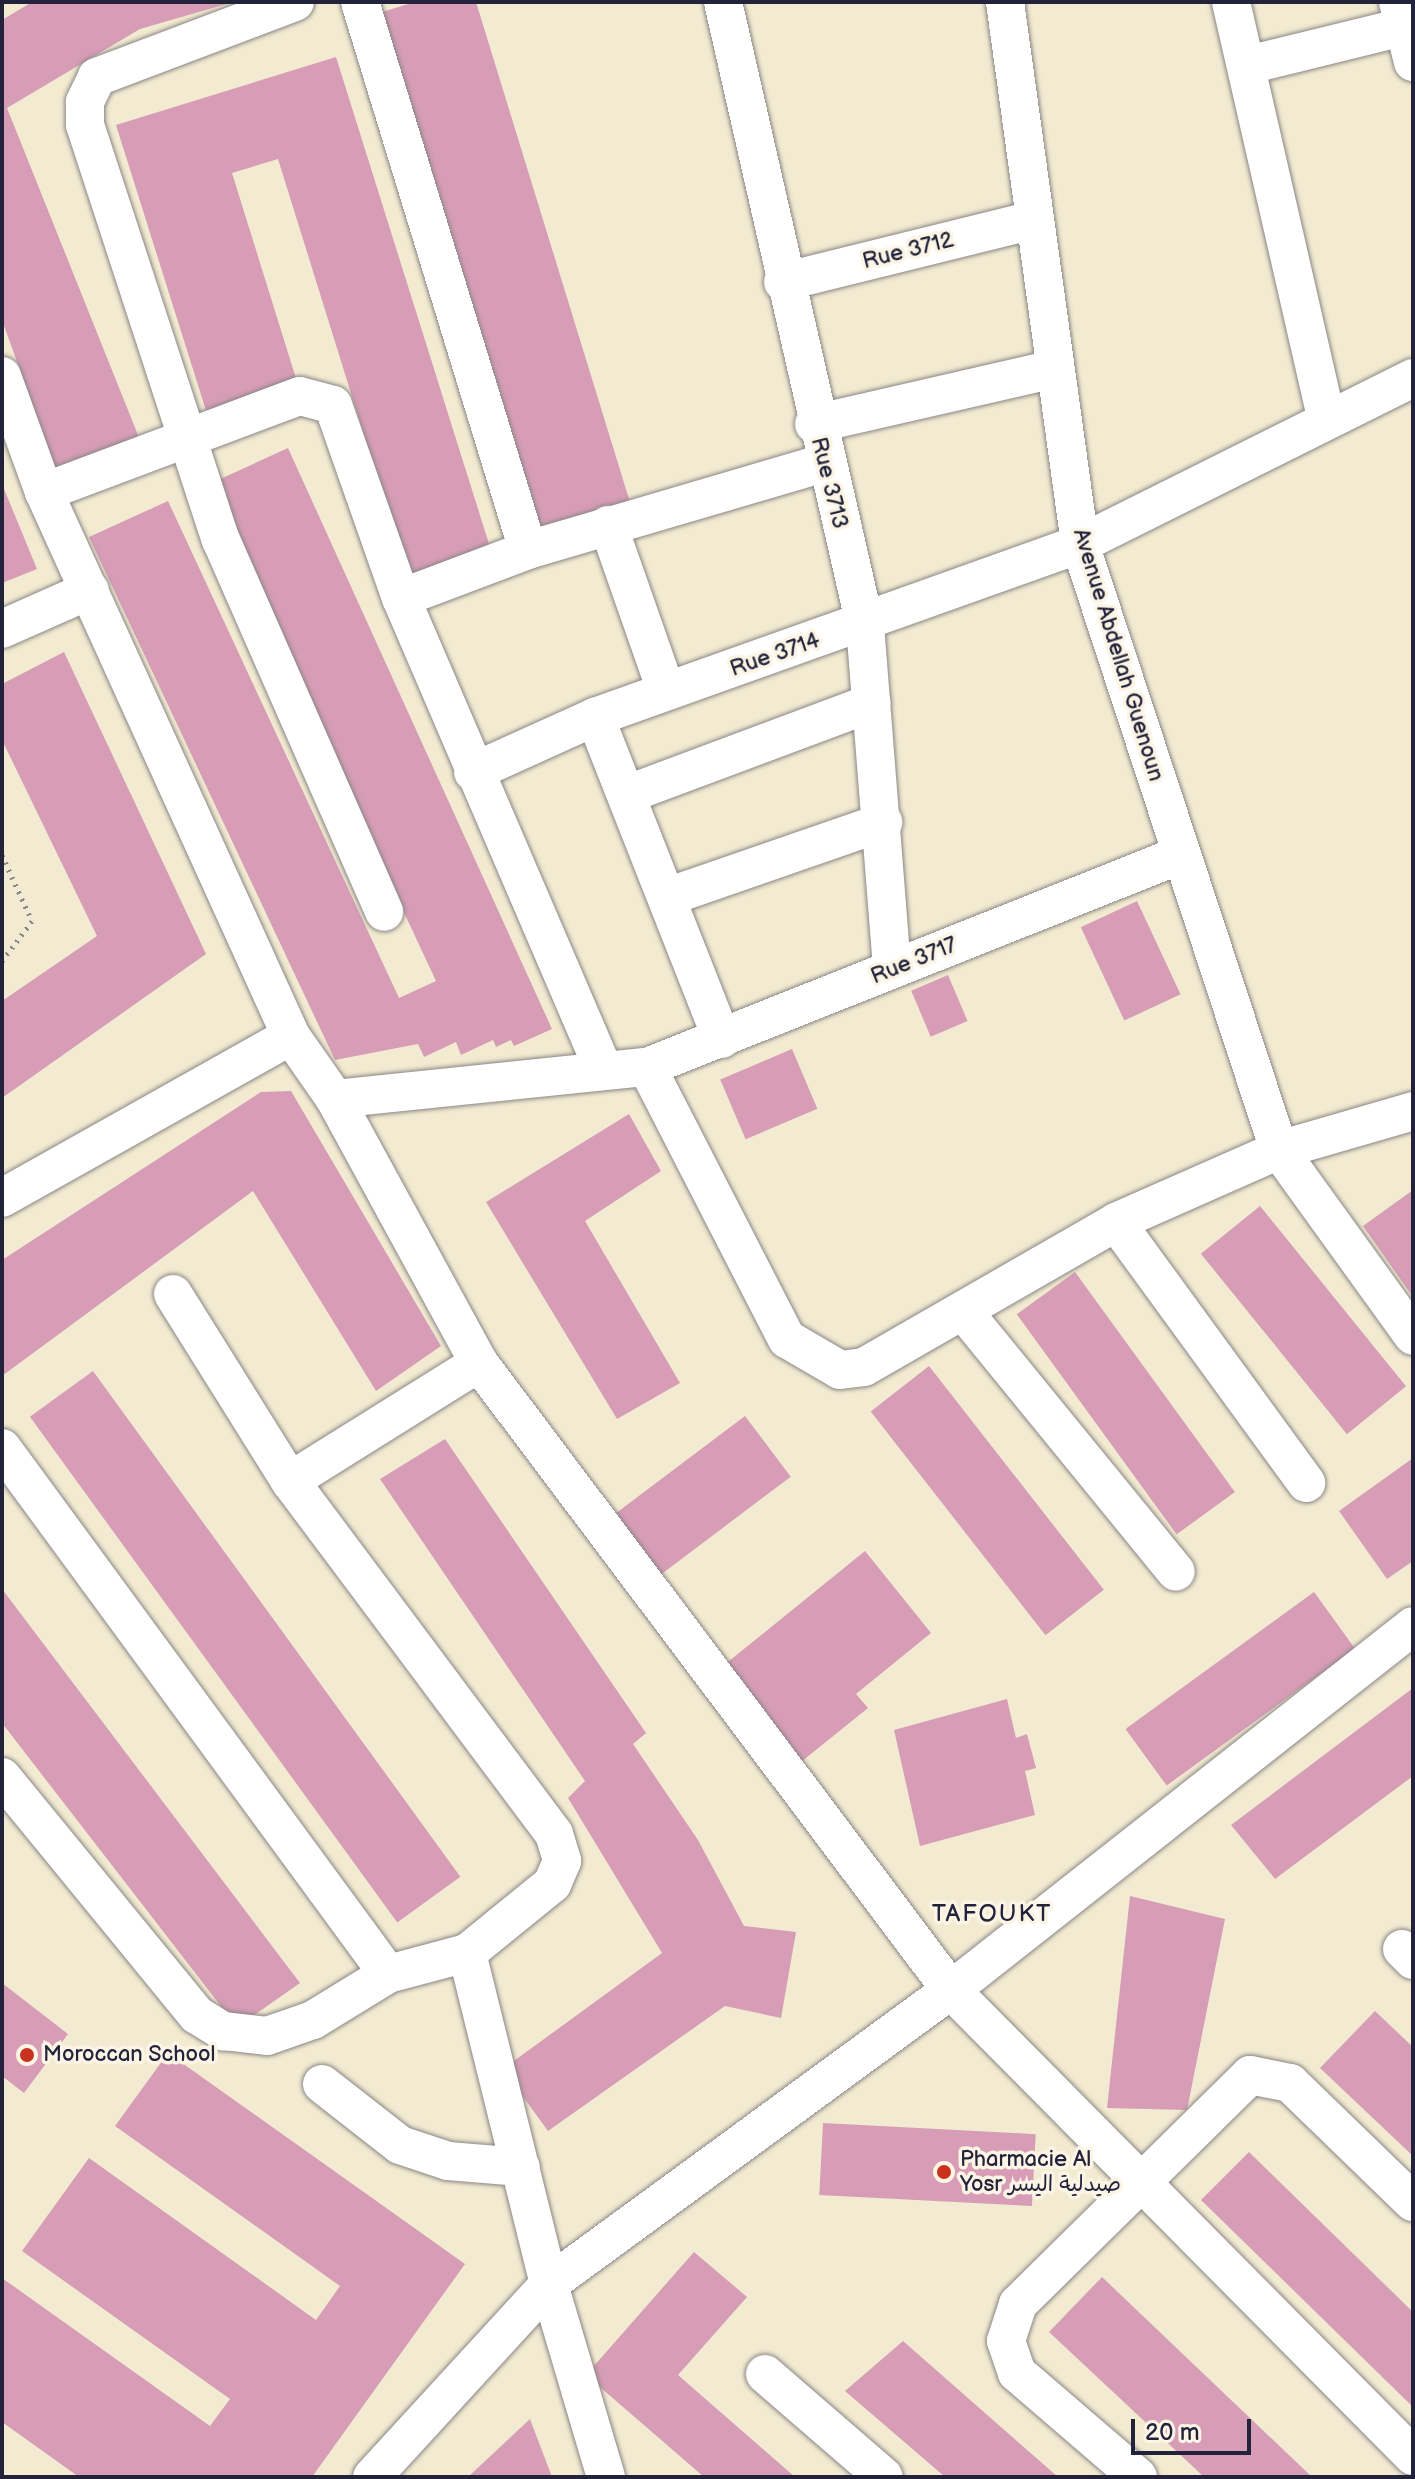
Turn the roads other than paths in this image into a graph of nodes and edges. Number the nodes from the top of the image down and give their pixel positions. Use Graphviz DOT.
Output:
graph roads {
  1 [pos="295,2"];
  2 [pos="360,2"];
  3 [pos="723,2"];
  4 [pos="1005,2"];
  5 [pos="1231,2"];
  6 [pos="1405,30"];
  7 [pos="1248,65"];
  8 [pos="1034,220"];
  9 [pos="783,282"];
  10 [pos="1055,369"];
  11 [pos="2,376"];
  12 [pos="1413,378"];
  13 [pos="1327,420"];
  14 [pos="814,424"];
  15 [pos="183,438"];
  16 [pos="823,463"];
  17 [pos="44,492"];
  18 [pos="608,525"];
  19 [pos="1080,544"];
  20 [pos="528,550"];
  21 [pos="90,590"];
  22 [pos="401,598"];
  23 [pos="865,625"];
  24 [pos="2,629"];
  25 [pos="666,691"];
  26 [pos="872,703"];
  27 [pos="595,717"];
  28 [pos="473,772"];
  29 [pos="628,794"];
  30 [pos="883,822"];
  31 [pos="1180,855"];
  32 [pos="667,897"];
  33 [pos="384,912"];
  34 [pos="892,969"];
  35 [pos="291,1036"];
  36 [pos="722,1039"];
  37 [pos="602,1066"];
  38 [pos="647,1067"];
  39 [pos="335,1099"];
  40 [pos="1413,1111"];
  41 [pos="1279,1150"];
  42 [pos="2,1198"];
  43 [pos="1116,1222"];
  44 [pos="173,1294"];
  45 [pos="964,1312"];
  46 [pos="1413,1336"];
  47 [pos="479,1363"];
  48 [pos="2,1448"];
  49 [pos="290,1481"];
  50 [pos="1306,1483"];
  51 [pos="1176,1572"];
  52 [pos="1413,1626"];
  53 [pos="4,1783"];
  54 [pos="467,1953"];
  55 [pos="388,1974"];
  56 [pos="951,1990"];
  57 [pos="322,2084"];
  58 [pos="521,2167"];
  59 [pos="1140,2188"];
  60 [pos="1413,2202"];
  61 [pos="549,2284"];
  62 [pos="765,2374"];
  63 [pos="1413,2456"];
  64 [pos="372,2477"];
  65 [pos="606,2477"];
  66 [pos="884,2477"];
  67 [pos="1138,2477"];
  1 -- 15 [label="street"];
  2 -- 20 [label="street"];
  3 -- 9 [label="street, Rue 3713"];
  4 -- 8 [label="street, Avenue Abdellah Guenoun"];
  5 -- 7 [label="street"];
  6 -- 7 [label="street"];
  7 -- 13 [label="street"];
  8 -- 9 [label="street, Rue 3712"];
  8 -- 10 [label="street, Avenue Abdellah Guenoun"];
  9 -- 14 [label="street, Rue 3713"];
  10 -- 14 [label="street"];
  10 -- 19 [label="street, Avenue Abdellah Guenoun"];
  11 -- 17 [label="street"];
  12 -- 13 [label="street, Rue 3714"];
  13 -- 19 [label="street, Rue 3714"];
  14 -- 16 [label="street, Rue 3713"];
  15 -- 17 [label="street"];
  15 -- 22 [label="street"];
  15 -- 33 [label="street"];
  16 -- 18 [label="street"];
  16 -- 23 [label="street, Rue 3713"];
  17 -- 21 [label="street"];
  18 -- 20 [label="street"];
  18 -- 25 [label="street"];
  19 -- 23 [label="street, Rue 3714"];
  19 -- 31 [label="street, Avenue Abdellah Guenoun"];
  20 -- 22 [label="street"];
  21 -- 24 [label="street"];
  21 -- 35 [label="street"];
  22 -- 28 [label="street"];
  23 -- 25 [label="street, Rue 3714"];
  23 -- 26 [label="street, Rue 3713"];
  25 -- 27 [label="street, Rue 3714"];
  26 -- 29 [label="street"];
  26 -- 30 [label="street, Rue 3713"];
  27 -- 28 [label="street, Rue 3714"];
  27 -- 29 [label="street"];
  28 -- 37 [label="street"];
  29 -- 32 [label="street"];
  30 -- 32 [label="street"];
  30 -- 34 [label="street, Rue 3713"];
  31 -- 34 [label="street, Rue 3717"];
  31 -- 41 [label="street, Avenue Abdellah Guenoun"];
  32 -- 36 [label="street"];
  34 -- 36 [label="street, Rue 3717"];
  35 -- 39 [label="street"];
  35 -- 42 [label="street"];
  36 -- 38 [label="street, Rue 3717"];
  37 -- 38 [label="street"];
  37 -- 39 [label="street"];
  38 -- 45 [label="street"];
  39 -- 47 [label="street"];
  40 -- 41 [label="street"];
  41 -- 43 [label="street"];
  41 -- 46 [label="street, Avenue Abdellah Guenoun"];
  43 -- 45 [label="street"];
  43 -- 50 [label="street"];
  44 -- 49 [label="street"];
  45 -- 51 [label="street"];
  47 -- 49 [label="street"];
  47 -- 56 [label="street"];
  48 -- 55 [label="street"];
  49 -- 54 [label="street"];
  52 -- 56 [label="street"];
  53 -- 55 [label="street"];
  54 -- 55 [label="street"];
  54 -- 58 [label="street"];
  56 -- 59 [label="street"];
  56 -- 61 [label="street"];
  57 -- 58 [label="street"];
  58 -- 61 [label="street"];
  59 -- 60 [label="street"];
  59 -- 63 [label="street"];
  59 -- 67 [label="street"];
  61 -- 64 [label="street"];
  61 -- 65 [label="street"];
  62 -- 66 [label="street"];
}
